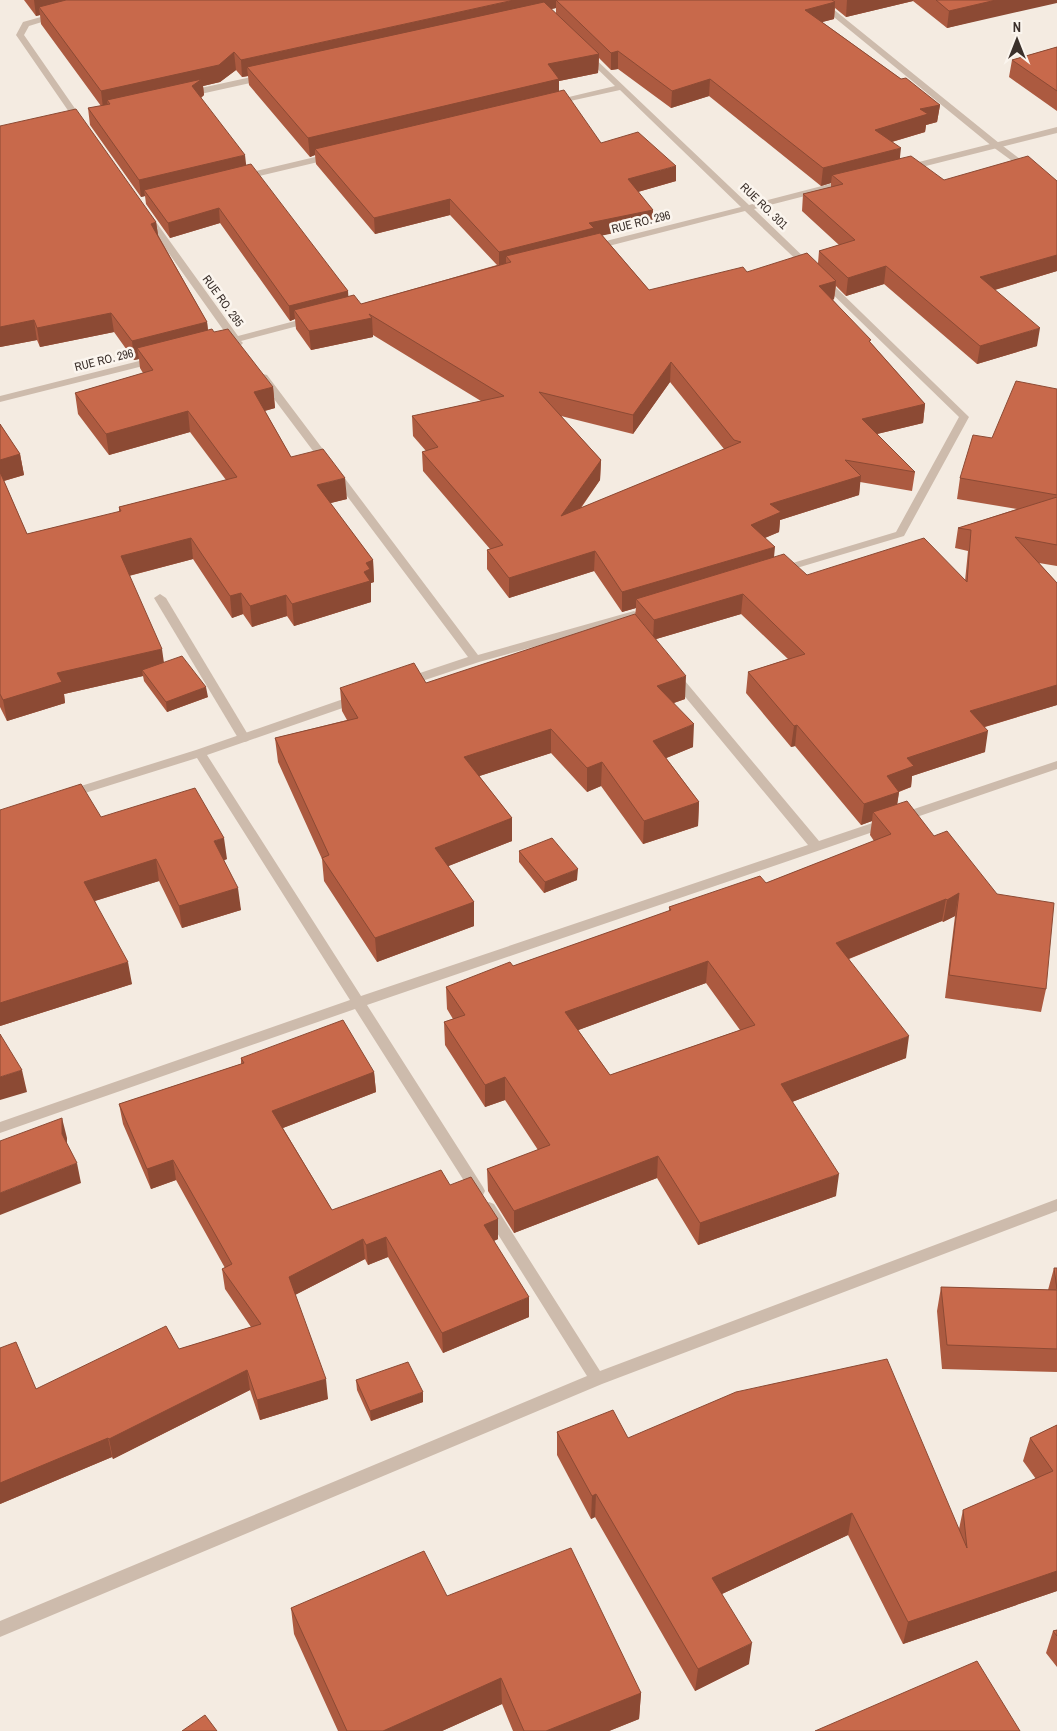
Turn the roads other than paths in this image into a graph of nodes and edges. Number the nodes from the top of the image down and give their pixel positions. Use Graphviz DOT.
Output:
graph roads {
  1 [pos="817,0"];
  2 [pos="68,12"];
  3 [pos="580,47"];
  4 [pos="272,75"];
  5 [pos="621,87"];
  6 [pos="175,97"];
  7 [pos="544,105"];
  8 [pos="1057,130"];
  9 [pos="88,134"];
  10 [pos="996,145"];
  11 [pos="340,154"];
  12 [pos="901,169"];
  13 [pos="234,179"];
  14 [pos="853,181"];
  15 [pos="1057,191"];
  16 [pos="748,207"];
  17 [pos="143,210"];
  18 [pos="584,250"];
  19 [pos="322,317"];
  20 [pos="235,340"];
  21 [pos="207,347"];
  22 [pos="169,356"];
  23 [pos="247,356"];
  24 [pos="259,372"];
  25 [pos="0,399"];
  26 [pos="768,574"];
  27 [pos="160,598"];
  28 [pos="644,611"];
  29 [pos="475,658"];
  30 [pos="670,671"];
  31 [pos="392,687"];
  32 [pos="364,696"];
  33 [pos="244,738"];
  34 [pos="200,753"];
  35 [pos="1057,766"];
  36 [pos="57,798"];
  37 [pos="817,847"];
  38 [pos="360,1002"];
  39 [pos="0,1128"];
  40 [pos="1057,1205"];
  41 [pos="597,1379"];
  42 [pos="0,1629"];
  1 -- 10 [label="street"];
  2 -- 9 [label="street"];
  3 -- 5 [label="street, RUE RO. 301"];
  4 -- 6 [label="street"];
  5 -- 7 [label="street"];
  5 -- 16 [label="street, RUE RO. 301"];
  8 -- 10 [label="street"];
  10 -- 12 [label="street"];
  10 -- 15 [label="street"];
  11 -- 13 [label="street"];
  14 -- 16 [label="street, RUE RO. 296"];
  16 -- 18 [label="street, RUE RO. 296"];
  16 -- 26 [label="street, RUE RO. 301"];
  17 -- 20 [label="street, RUE RO. 295"];
  19 -- 20 [label="street"];
  20 -- 21 [label="street"];
  20 -- 23 [label="street, RUE RO. 295"];
  22 -- 25 [label="street, RUE RO. 296"];
  24 -- 29 [label="street"];
  27 -- 33 [label="street"];
  28 -- 29 [label="street"];
  29 -- 31 [label="street"];
  30 -- 37 [label="street"];
  32 -- 33 [label="street"];
  33 -- 34 [label="street"];
  34 -- 36 [label="street"];
  34 -- 38 [label="street"];
  35 -- 37 [label="street"];
  37 -- 38 [label="street"];
  38 -- 39 [label="street"];
  38 -- 41 [label="street"];
  40 -- 41 [label="street"];
  41 -- 42 [label="street"];
}
